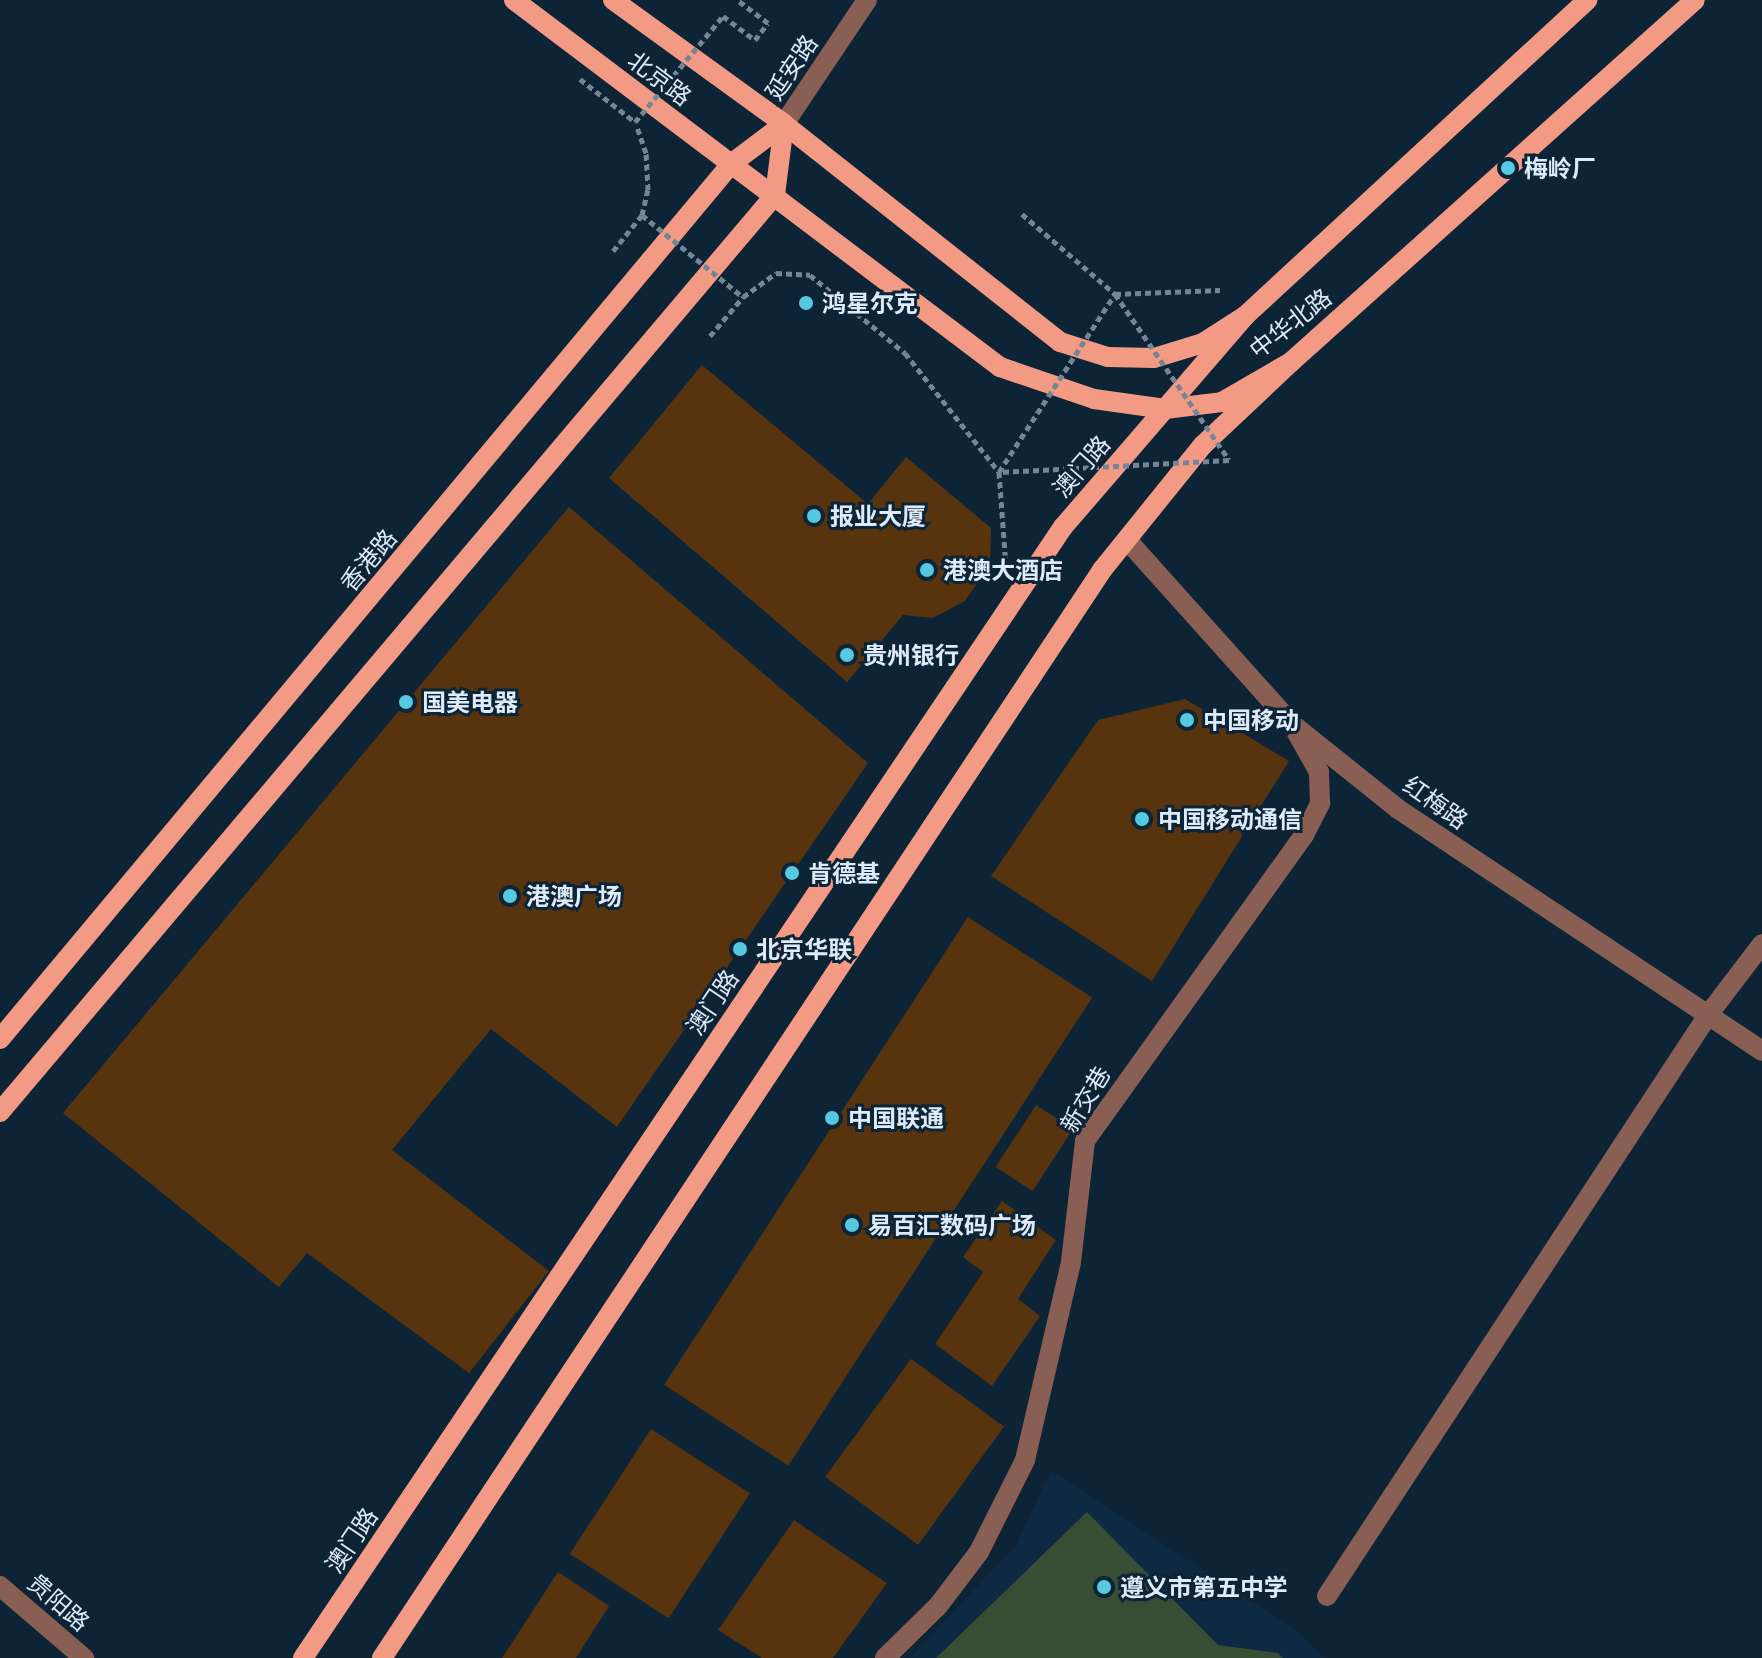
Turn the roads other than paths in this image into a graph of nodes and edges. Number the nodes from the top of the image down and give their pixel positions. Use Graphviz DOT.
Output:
graph roads {
  1 [pos="514,0"];
  2 [pos="613,0"];
  3 [pos="867,0"];
  4 [pos="1587,0"];
  5 [pos="1695,0"];
  6 [pos="784,124"];
  7 [pos="731,164"];
  8 [pos="775,195"];
  9 [pos="1245,316"];
  10 [pos="1291,362"];
  11 [pos="1165,409"];
  12 [pos="1127,540"];
  13 [pos="1292,724"];
  14 [pos="1762,944"];
  15 [pos="1708,1015"];
  16 [pos="0,1039"];
  17 [pos="1762,1051"];
  18 [pos="0,1112"];
  19 [pos="0,1586"];
  20 [pos="1327,1596"];
  21 [pos="84,1658"];
  22 [pos="303,1658"];
  23 [pos="382,1658"];
  24 [pos="885,1658"];
  1 -- 7 [label="main road, 北京路"];
  2 -- 6 [label="main road, 北京路"];
  3 -- 6 [label="street, 延安路"];
  4 -- 9 [label="main road, 中华北路"];
  5 -- 10 [label="main road, 中华北路"];
  6 -- 7 [label="main road, 香港路"];
  6 -- 8 [label="main road"];
  6 -- 9 [label="main road, 中华北路"];
  7 -- 8 [label="main road, 北京路"];
  7 -- 16 [label="main road, 香港路"];
  8 -- 11 [label="main road, 中华北路"];
  8 -- 18 [label="main road"];
  9 -- 11 [label="main road, 澳门路"];
  10 -- 11 [label="main road, 中华北路"];
  10 -- 12 [label="main road"];
  11 -- 22 [label="main road, 澳门路"];
  12 -- 13 [label="street, 红梅路"];
  12 -- 23 [label="main road"];
  13 -- 15 [label="street, 红梅路"];
  13 -- 24 [label="street, 新交巷"];
  14 -- 15 [label="street"];
  15 -- 17 [label="street, 红梅路"];
  15 -- 20 [label="street"];
  19 -- 21 [label="street, 贵阳路"];
}
